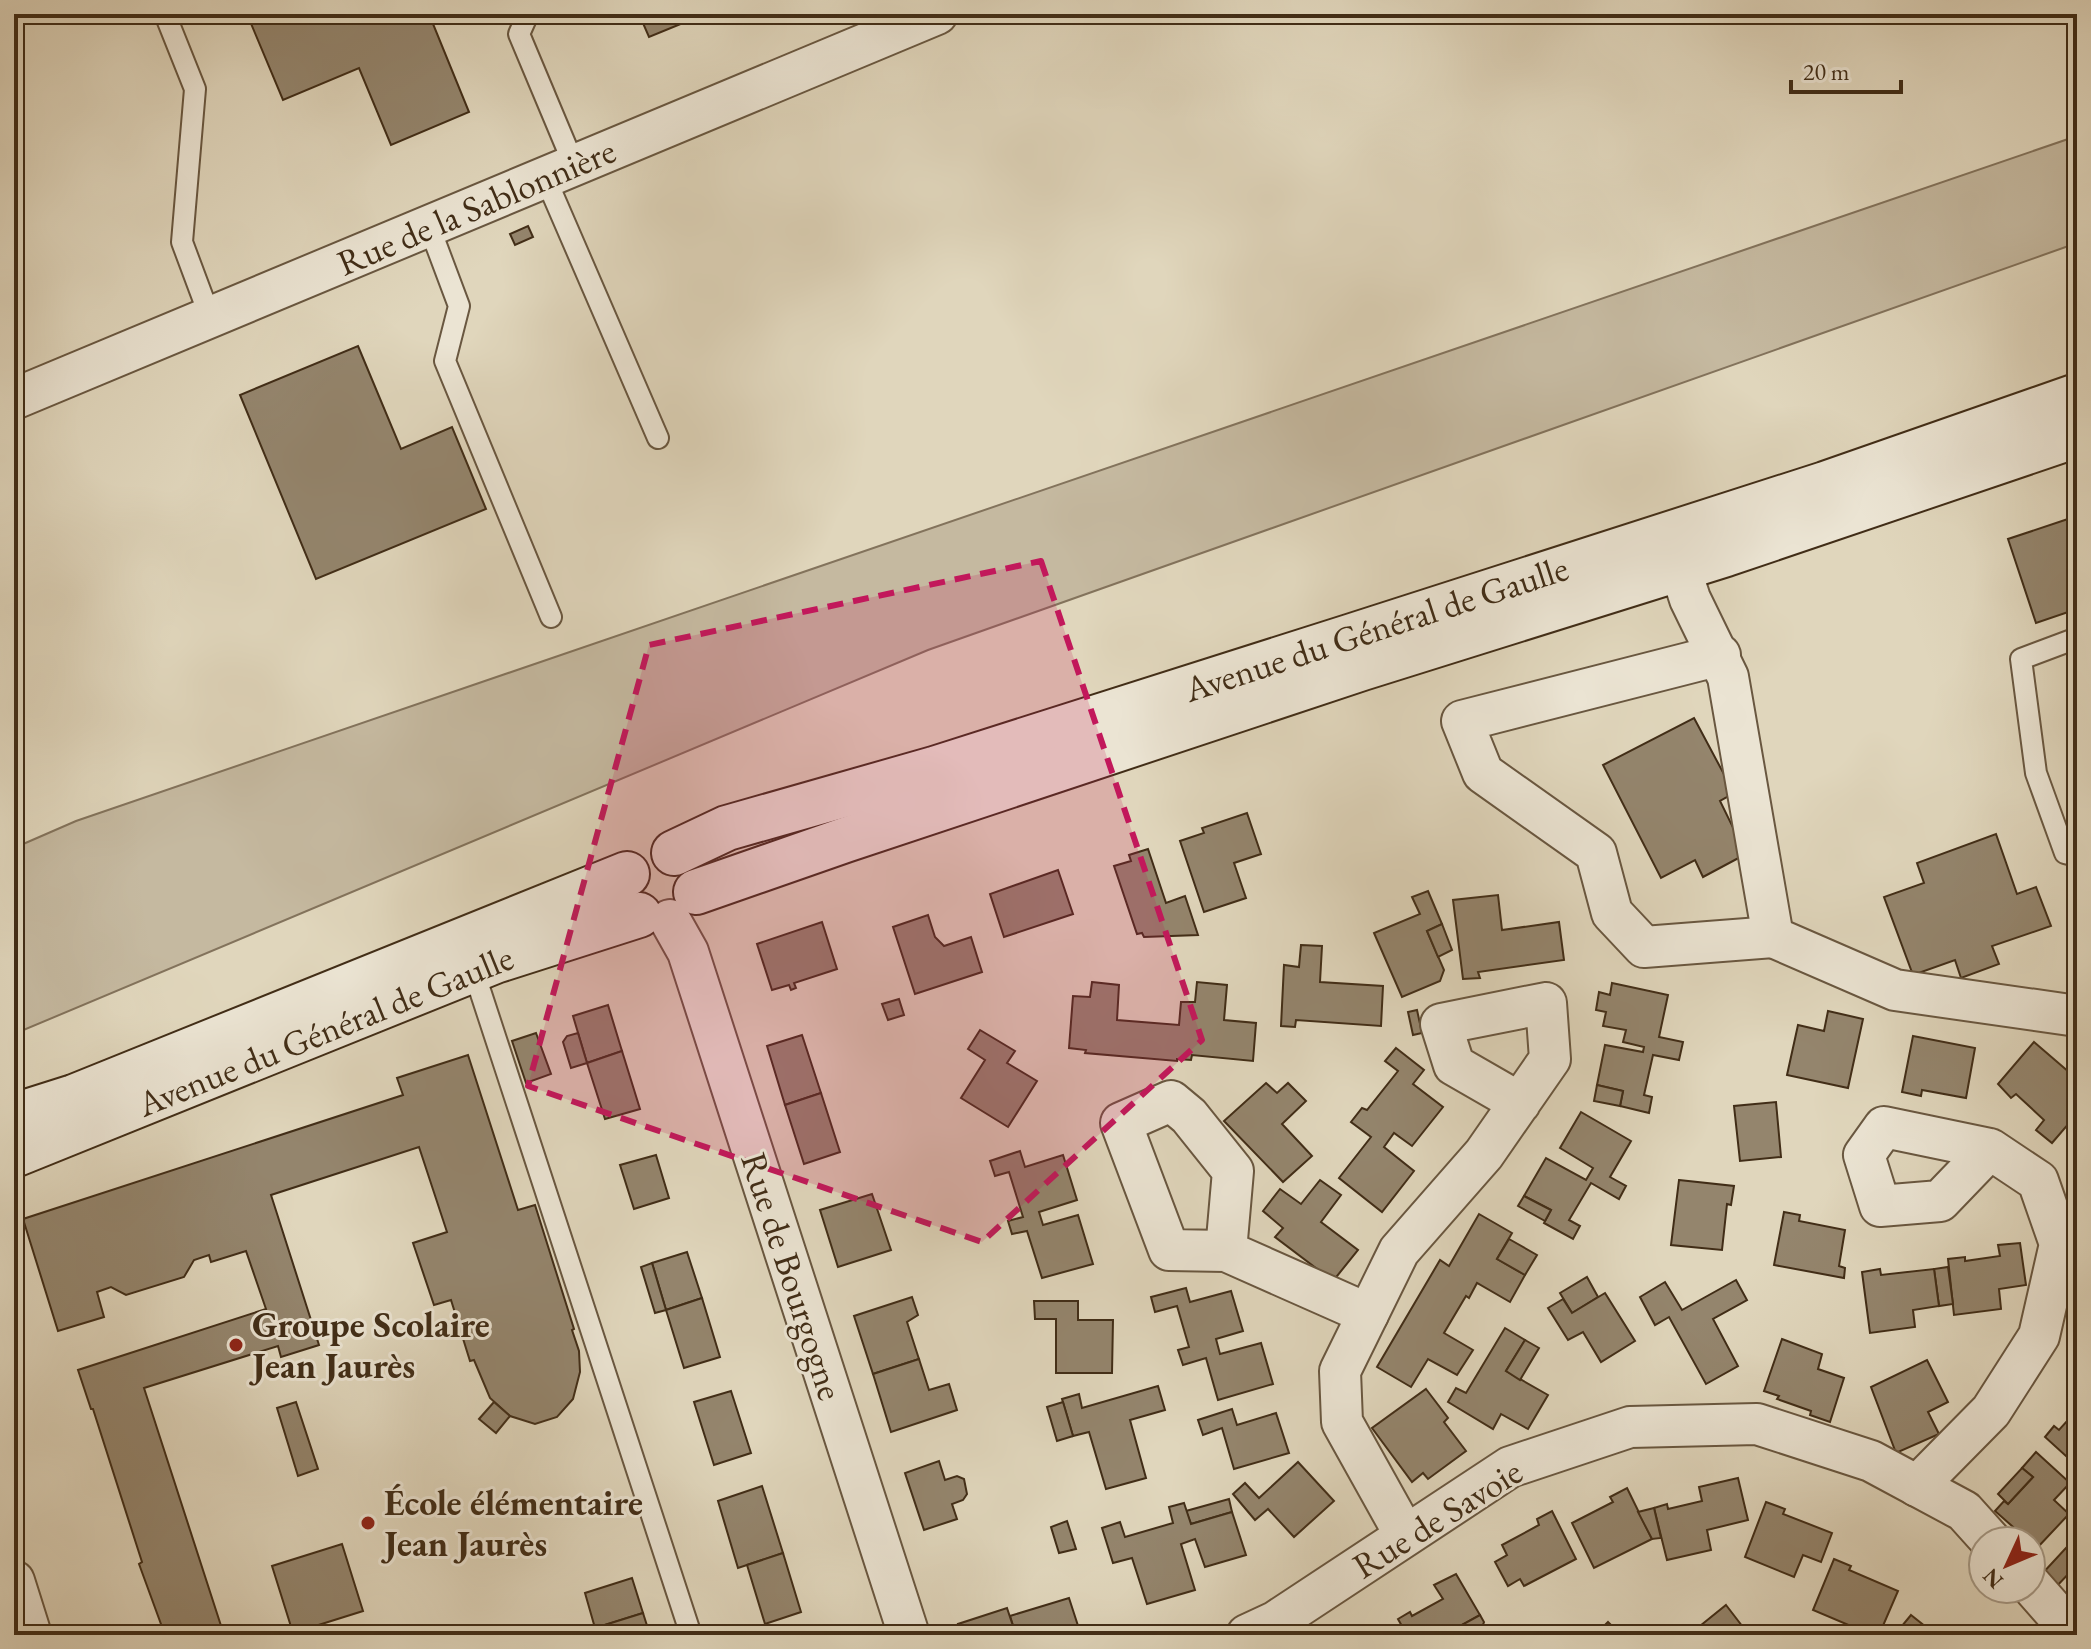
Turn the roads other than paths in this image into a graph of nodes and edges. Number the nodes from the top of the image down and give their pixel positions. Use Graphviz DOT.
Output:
graph roads {
  1 [pos="165,14"];
  2 [pos="528,14"];
  3 [pos="937,14"];
  4 [pos="560,171"];
  5 [pos="429,226"];
  6 [pos="210,317"];
  7 [pos="14,399"];
  8 [pos="2076,426"];
  9 [pos="658,438"];
  10 [pos="1680,568"];
  11 [pos="551,617"];
  12 [pos="2077,638"];
  13 [pos="1720,655"];
  14 [pos="2077,856"];
  15 [pos="658,900"];
  16 [pos="1773,937"];
  17 [pos="473,969"];
  18 [pos="2077,1016"];
  19 [pos="1520,1103"];
  20 [pos="14,1116"];
  21 [pos="1990,1149"];
  22 [pos="14,1155"];
  23 [pos="1226,1251"];
  24 [pos="1368,1314"];
  25 [pos="1917,1486"];
  26 [pos="1977,1525"];
  27 [pos="1405,1535"];
  28 [pos="14,1581"];
  29 [pos="2047,1604"];
  30 [pos="1257,1633"];
  31 [pos="2071,1633"];
  32 [pos="31,1635"];
  33 [pos="691,1635"];
  34 [pos="909,1635"];
  1 -- 6 [label="lane"];
  2 -- 4 [label="lane"];
  3 -- 4 [label="street, Rue de la Sablonnière"];
  4 -- 5 [label="street, Rue de la Sablonnière"];
  4 -- 9 [label="lane"];
  5 -- 6 [label="street, Rue de la Sablonnière"];
  5 -- 11 [label="lane"];
  6 -- 7 [label="street, Rue de la Sablonnière"];
  8 -- 10 [label="main road, Avenue du Général de Gaulle"];
  8 -- 15 [label="main road, Avenue du Général de Gaulle"];
  10 -- 13 [label="street"];
  10 -- 15 [label="main road, Avenue du Général de Gaulle"];
  12 -- 14 [label="lane"];
  13 -- 16 [label="street"];
  13 -- 16 [label="street"];
  15 -- 17 [label="main road, Avenue du Général de Gaulle"];
  15 -- 20 [label="main road, Avenue du Général de Gaulle"];
  15 -- 34 [label="street, Rue de Bourgogne"];
  16 -- 18 [label="street"];
  17 -- 22 [label="main road, Avenue du Général de Gaulle"];
  17 -- 33 [label="lane"];
  19 -- 24 [label="street"];
  21 -- 25 [label="street"];
  23 -- 24 [label="street"];
  24 -- 27 [label="street"];
  25 -- 26 [label="street, Rue de Savoie"];
  25 -- 27 [label="street, Rue de Savoie"];
  27 -- 30 [label="street, Rue de Savoie"];
  28 -- 32 [label="street"];
  29 -- 31 [label="street"];
}
